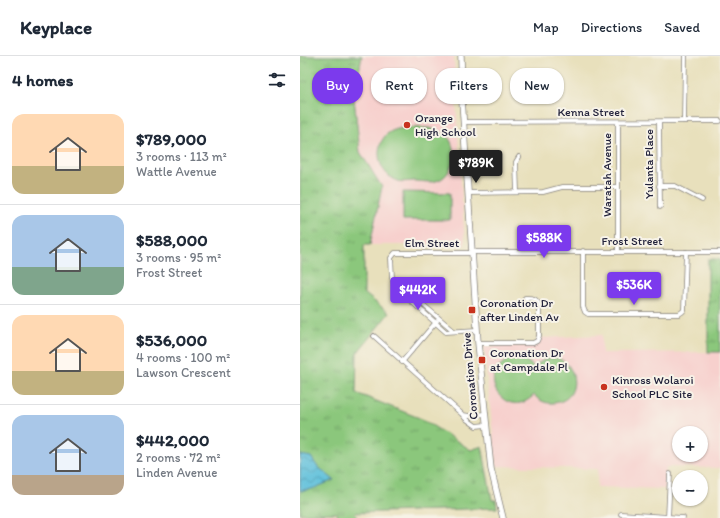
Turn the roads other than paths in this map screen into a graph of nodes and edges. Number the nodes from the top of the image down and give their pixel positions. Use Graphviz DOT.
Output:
graph roads {
  1 [pos="461,56"];
  2 [pos="685,56"];
  3 [pos="684,121"];
  4 [pos="720,121"];
  5 [pos="463,122"];
  6 [pos="618,122"];
  7 [pos="659,122"];
  8 [pos="519,157"];
  9 [pos="659,186"];
  10 [pos="617,187"];
  11 [pos="517,192"];
  12 [pos="468,193"];
  13 [pos="702,200"];
  14 [pos="660,207"];
  15 [pos="583,251"];
  16 [pos="471,252"];
  17 [pos="618,252"];
  18 [pos="686,252"];
  19 [pos="720,252"];
  20 [pos="392,278"];
  21 [pos="524,298"];
  22 [pos="439,319"];
  23 [pos="436,323"];
  24 [pos="454,330"];
  25 [pos="477,330"];
  26 [pos="374,336"];
  27 [pos="478,343"];
  28 [pos="402,362"];
  29 [pos="484,414"];
  30 [pos="463,415"];
  31 [pos="486,425"];
  32 [pos="670,474"];
  33 [pos="621,514"];
  34 [pos="502,518"];
  35 [pos="668,518"];
  36 [pos="683,518"];
  1 -- 5 [label="main road, Coronation Drive"];
  2 -- 3 [label="street"];
  3 -- 4 [label="street, Kenna Street"];
  3 -- 7 [label="street, Kenna Street"];
  5 -- 6 [label="street, Kenna Street"];
  5 -- 12 [label="main road, Coronation Drive"];
  6 -- 7 [label="street, Kenna Street"];
  6 -- 10 [label="street, Waratah Avenue"];
  7 -- 9 [label="street, Yulanta Place"];
  8 -- 11 [label="street"];
  9 -- 13 [label="street"];
  9 -- 14 [label="street, Yulanta Place"];
  10 -- 11 [label="street"];
  10 -- 17 [label="street, Waratah Avenue"];
  11 -- 12 [label="street"];
  12 -- 16 [label="main road, Coronation Drive"];
  15 -- 16 [label="street, Frost Street"];
  15 -- 17 [label="street, Frost Street"];
  15 -- 18 [label="street"];
  16 -- 20 [label="street, Elm Street"];
  16 -- 25 [label="main road, Coronation Drive"];
  17 -- 18 [label="street, Frost Street"];
  18 -- 19 [label="street, Frost Street"];
  20 -- 22 [label="street"];
  20 -- 23 [label="street"];
  21 -- 27 [label="street"];
  22 -- 23 [label="street"];
  22 -- 24 [label="street"];
  23 -- 24 [label="street"];
  23 -- 28 [label="street"];
  24 -- 25 [label="street"];
  25 -- 27 [label="main road, Coronation Drive"];
  26 -- 28 [label="street"];
  27 -- 29 [label="main road, Coronation Drive"];
  28 -- 30 [label="street"];
  29 -- 30 [label="street"];
  29 -- 31 [label="main road, Coronation Drive"];
  30 -- 31 [label="street"];
  31 -- 34 [label="main road, Coronation Drive"];
  32 -- 35 [label="street"];
  33 -- 35 [label="street"];
  35 -- 36 [label="street"];
}
